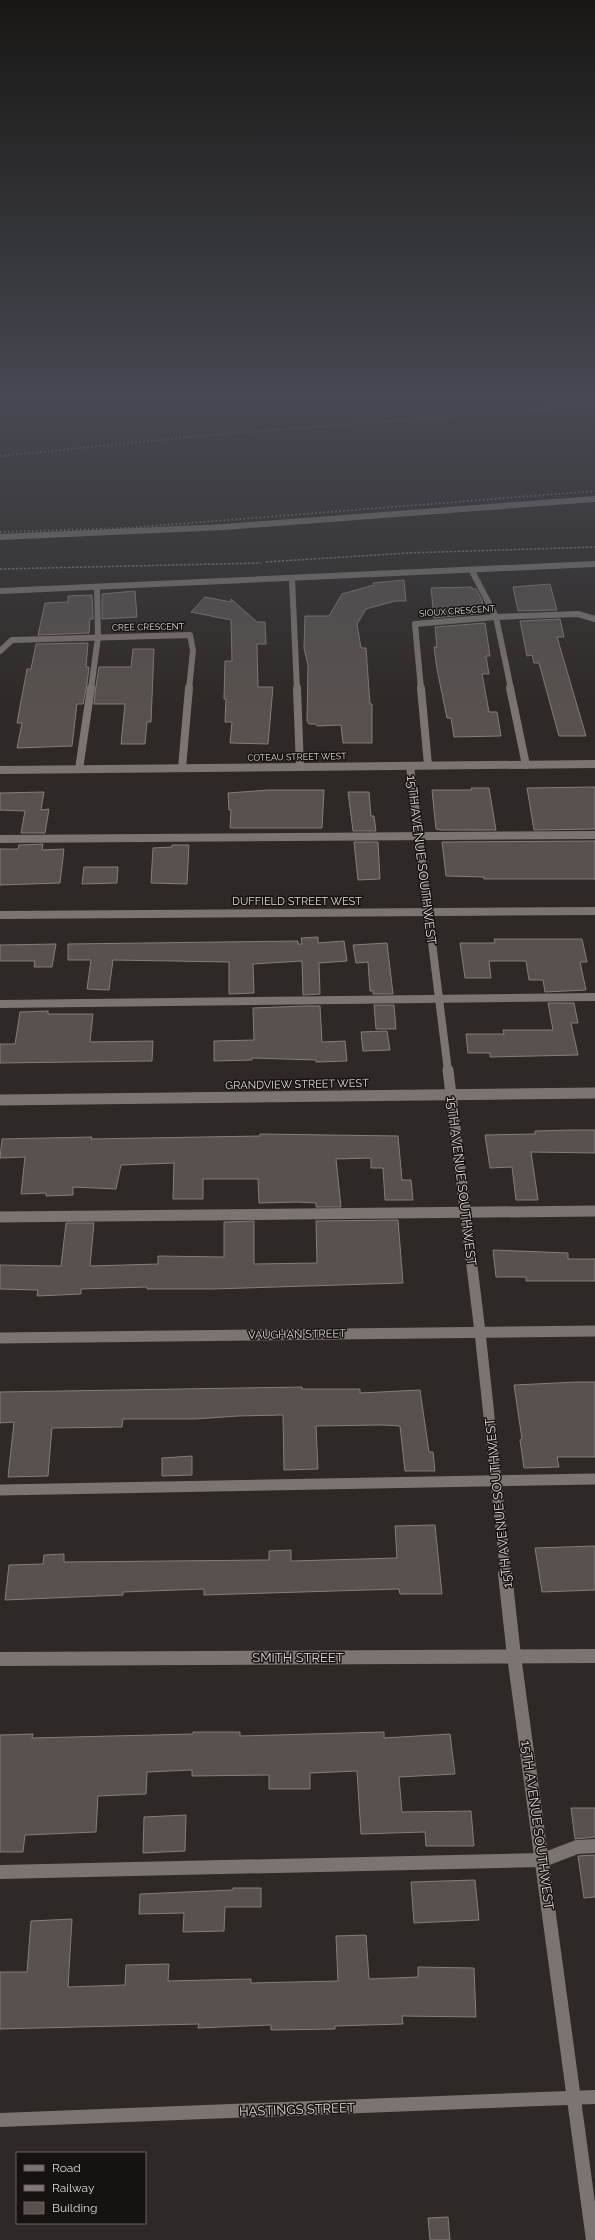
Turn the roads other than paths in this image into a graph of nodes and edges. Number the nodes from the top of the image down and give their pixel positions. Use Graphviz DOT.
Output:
graph roads {
  1 [pos="549,504"];
  2 [pos="0,537"];
  3 [pos="595,564"];
  4 [pos="472,571"];
  5 [pos="292,579"];
  6 [pos="97,587"];
  7 [pos="0,591"];
  8 [pos="496,617"];
  9 [pos="595,619"];
  10 [pos="98,637"];
  11 [pos="0,650"];
  12 [pos="526,764"];
  13 [pos="595,764"];
  14 [pos="410,766"];
  15 [pos="428,766"];
  16 [pos="300,767"];
  17 [pos="182,768"];
  18 [pos="79,769"];
  19 [pos="0,770"];
  20 [pos="595,834"];
  21 [pos="419,837"];
  22 [pos="0,839"];
  23 [pos="595,911"];
  24 [pos="429,912"];
  25 [pos="0,915"];
  26 [pos="595,996"];
  27 [pos="439,998"];
  28 [pos="0,1004"];
  29 [pos="595,1093"];
  30 [pos="451,1095"];
  31 [pos="0,1100"];
  32 [pos="595,1211"];
  33 [pos="466,1213"];
  34 [pos="0,1217"];
  35 [pos="595,1331"];
  36 [pos="480,1332"];
  37 [pos="0,1338"];
  38 [pos="595,1479"];
  39 [pos="496,1481"];
  40 [pos="0,1490"];
  41 [pos="514,1656"];
  42 [pos="595,1656"];
  43 [pos="0,1659"];
  44 [pos="595,1846"];
  45 [pos="543,1860"];
  46 [pos="0,1872"];
  47 [pos="595,2097"];
  48 [pos="575,2098"];
  49 [pos="0,2120"];
  50 [pos="593,2240"];
  1 -- 2 [label="street"];
  3 -- 4 [label="street"];
  4 -- 5 [label="street"];
  4 -- 8 [label="street"];
  5 -- 6 [label="street"];
  5 -- 16 [label="street"];
  6 -- 7 [label="street"];
  6 -- 10 [label="street"];
  8 -- 9 [label="street, SIOUX CRESCENT"];
  8 -- 12 [label="street"];
  8 -- 15 [label="street, SIOUX CRESCENT"];
  10 -- 11 [label="street, CREE CRESCENT"];
  10 -- 17 [label="street, CREE CRESCENT"];
  10 -- 18 [label="street"];
  12 -- 13 [label="street, COTEAU STREET WEST"];
  12 -- 15 [label="street, COTEAU STREET WEST"];
  14 -- 15 [label="street, COTEAU STREET WEST"];
  14 -- 16 [label="street, COTEAU STREET WEST"];
  14 -- 21 [label="street, 15TH AVENUE SOUTHWEST"];
  16 -- 17 [label="street, COTEAU STREET WEST"];
  17 -- 18 [label="street, COTEAU STREET WEST"];
  18 -- 19 [label="street, COTEAU STREET WEST"];
  20 -- 21 [label="street"];
  21 -- 22 [label="street"];
  21 -- 24 [label="street, 15TH AVENUE SOUTHWEST"];
  23 -- 24 [label="street, DUFFIELD STREET WEST"];
  24 -- 25 [label="street, DUFFIELD STREET WEST"];
  24 -- 27 [label="street, 15TH AVENUE SOUTHWEST"];
  26 -- 27 [label="street"];
  27 -- 28 [label="street"];
  27 -- 30 [label="street, 15TH AVENUE SOUTHWEST"];
  29 -- 30 [label="street, GRANDVIEW STREET WEST"];
  30 -- 31 [label="street, GRANDVIEW STREET WEST"];
  30 -- 33 [label="street, 15TH AVENUE SOUTHWEST"];
  32 -- 33 [label="street"];
  33 -- 34 [label="street"];
  33 -- 36 [label="street, 15TH AVENUE SOUTHWEST"];
  35 -- 36 [label="street, VAUGHAN STREET"];
  36 -- 37 [label="street, VAUGHAN STREET"];
  36 -- 39 [label="street, 15TH AVENUE SOUTHWEST"];
  38 -- 39 [label="street"];
  39 -- 40 [label="street"];
  39 -- 41 [label="street, 15TH AVENUE SOUTHWEST"];
  41 -- 42 [label="street, SMITH STREET"];
  41 -- 43 [label="street, SMITH STREET"];
  41 -- 45 [label="street, 15TH AVENUE SOUTHWEST"];
  44 -- 45 [label="street"];
  45 -- 46 [label="street"];
  45 -- 48 [label="street, 15TH AVENUE SOUTHWEST"];
  47 -- 48 [label="street, HASTINGS STREET"];
  48 -- 49 [label="street, HASTINGS STREET"];
  48 -- 50 [label="street, 15TH AVENUE SOUTHWEST"];
}
